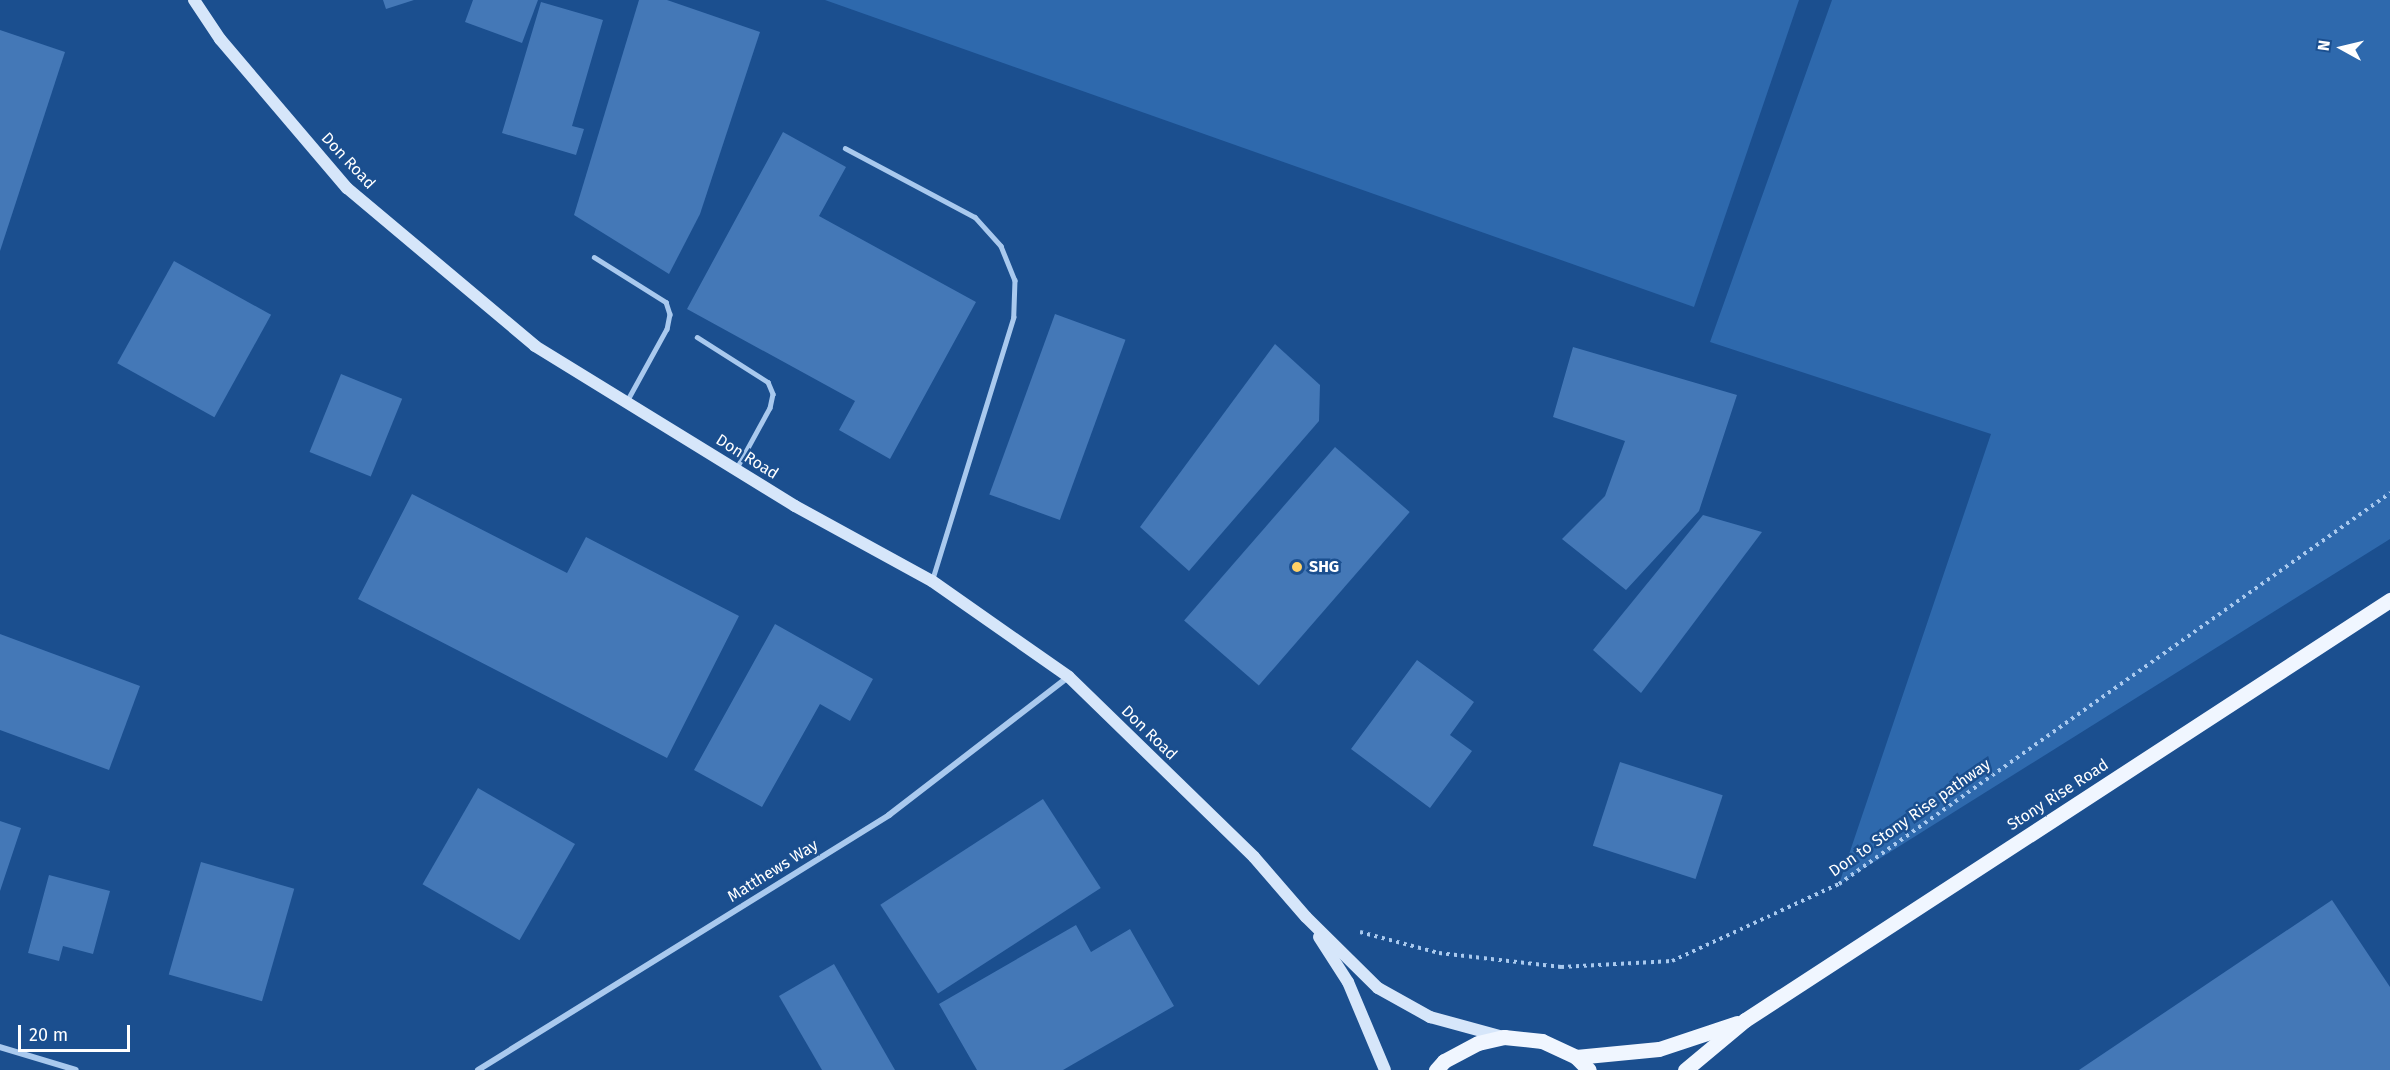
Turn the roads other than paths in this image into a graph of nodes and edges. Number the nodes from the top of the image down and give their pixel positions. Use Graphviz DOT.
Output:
graph roads {
  1 [pos="194,0"];
  2 [pos="845,148"];
  3 [pos="594,257"];
  4 [pos="697,337"];
  5 [pos="627,402"];
  6 [pos="736,470"];
  7 [pos="932,581"];
  8 [pos="2390,600"];
  9 [pos="1069,677"];
  10 [pos="1306,917"];
  11 [pos="1745,1020"];
  12 [pos="1504,1037"];
  13 [pos="0,1047"];
  14 [pos="1576,1057"];
  15 [pos="76,1070"];
  16 [pos="478,1070"];
  17 [pos="1385,1070"];
  18 [pos="1436,1070"];
  19 [pos="1589,1070"];
  20 [pos="1685,1070"];
  1 -- 5 [label="main road, Don Road"];
  2 -- 7 [label="lane"];
  3 -- 5 [label="lane"];
  4 -- 6 [label="lane"];
  5 -- 6 [label="main road, Don Road"];
  6 -- 7 [label="main road, Don Road"];
  7 -- 9 [label="main road, Don Road"];
  8 -- 11 [label="main road, Stony Rise Road"];
  9 -- 10 [label="main road, Don Road"];
  9 -- 16 [label="street, Matthews Way"];
  10 -- 12 [label="main road, Don Road"];
  10 -- 17 [label="main road, Don Road"];
  11 -- 14 [label="main road, Stony Rise Road"];
  11 -- 20 [label="main road, Stony Rise Road"];
  12 -- 14 [label="main road"];
  12 -- 18 [label="main road"];
  13 -- 15 [label="street"];
  14 -- 19 [label="main road"];
}
